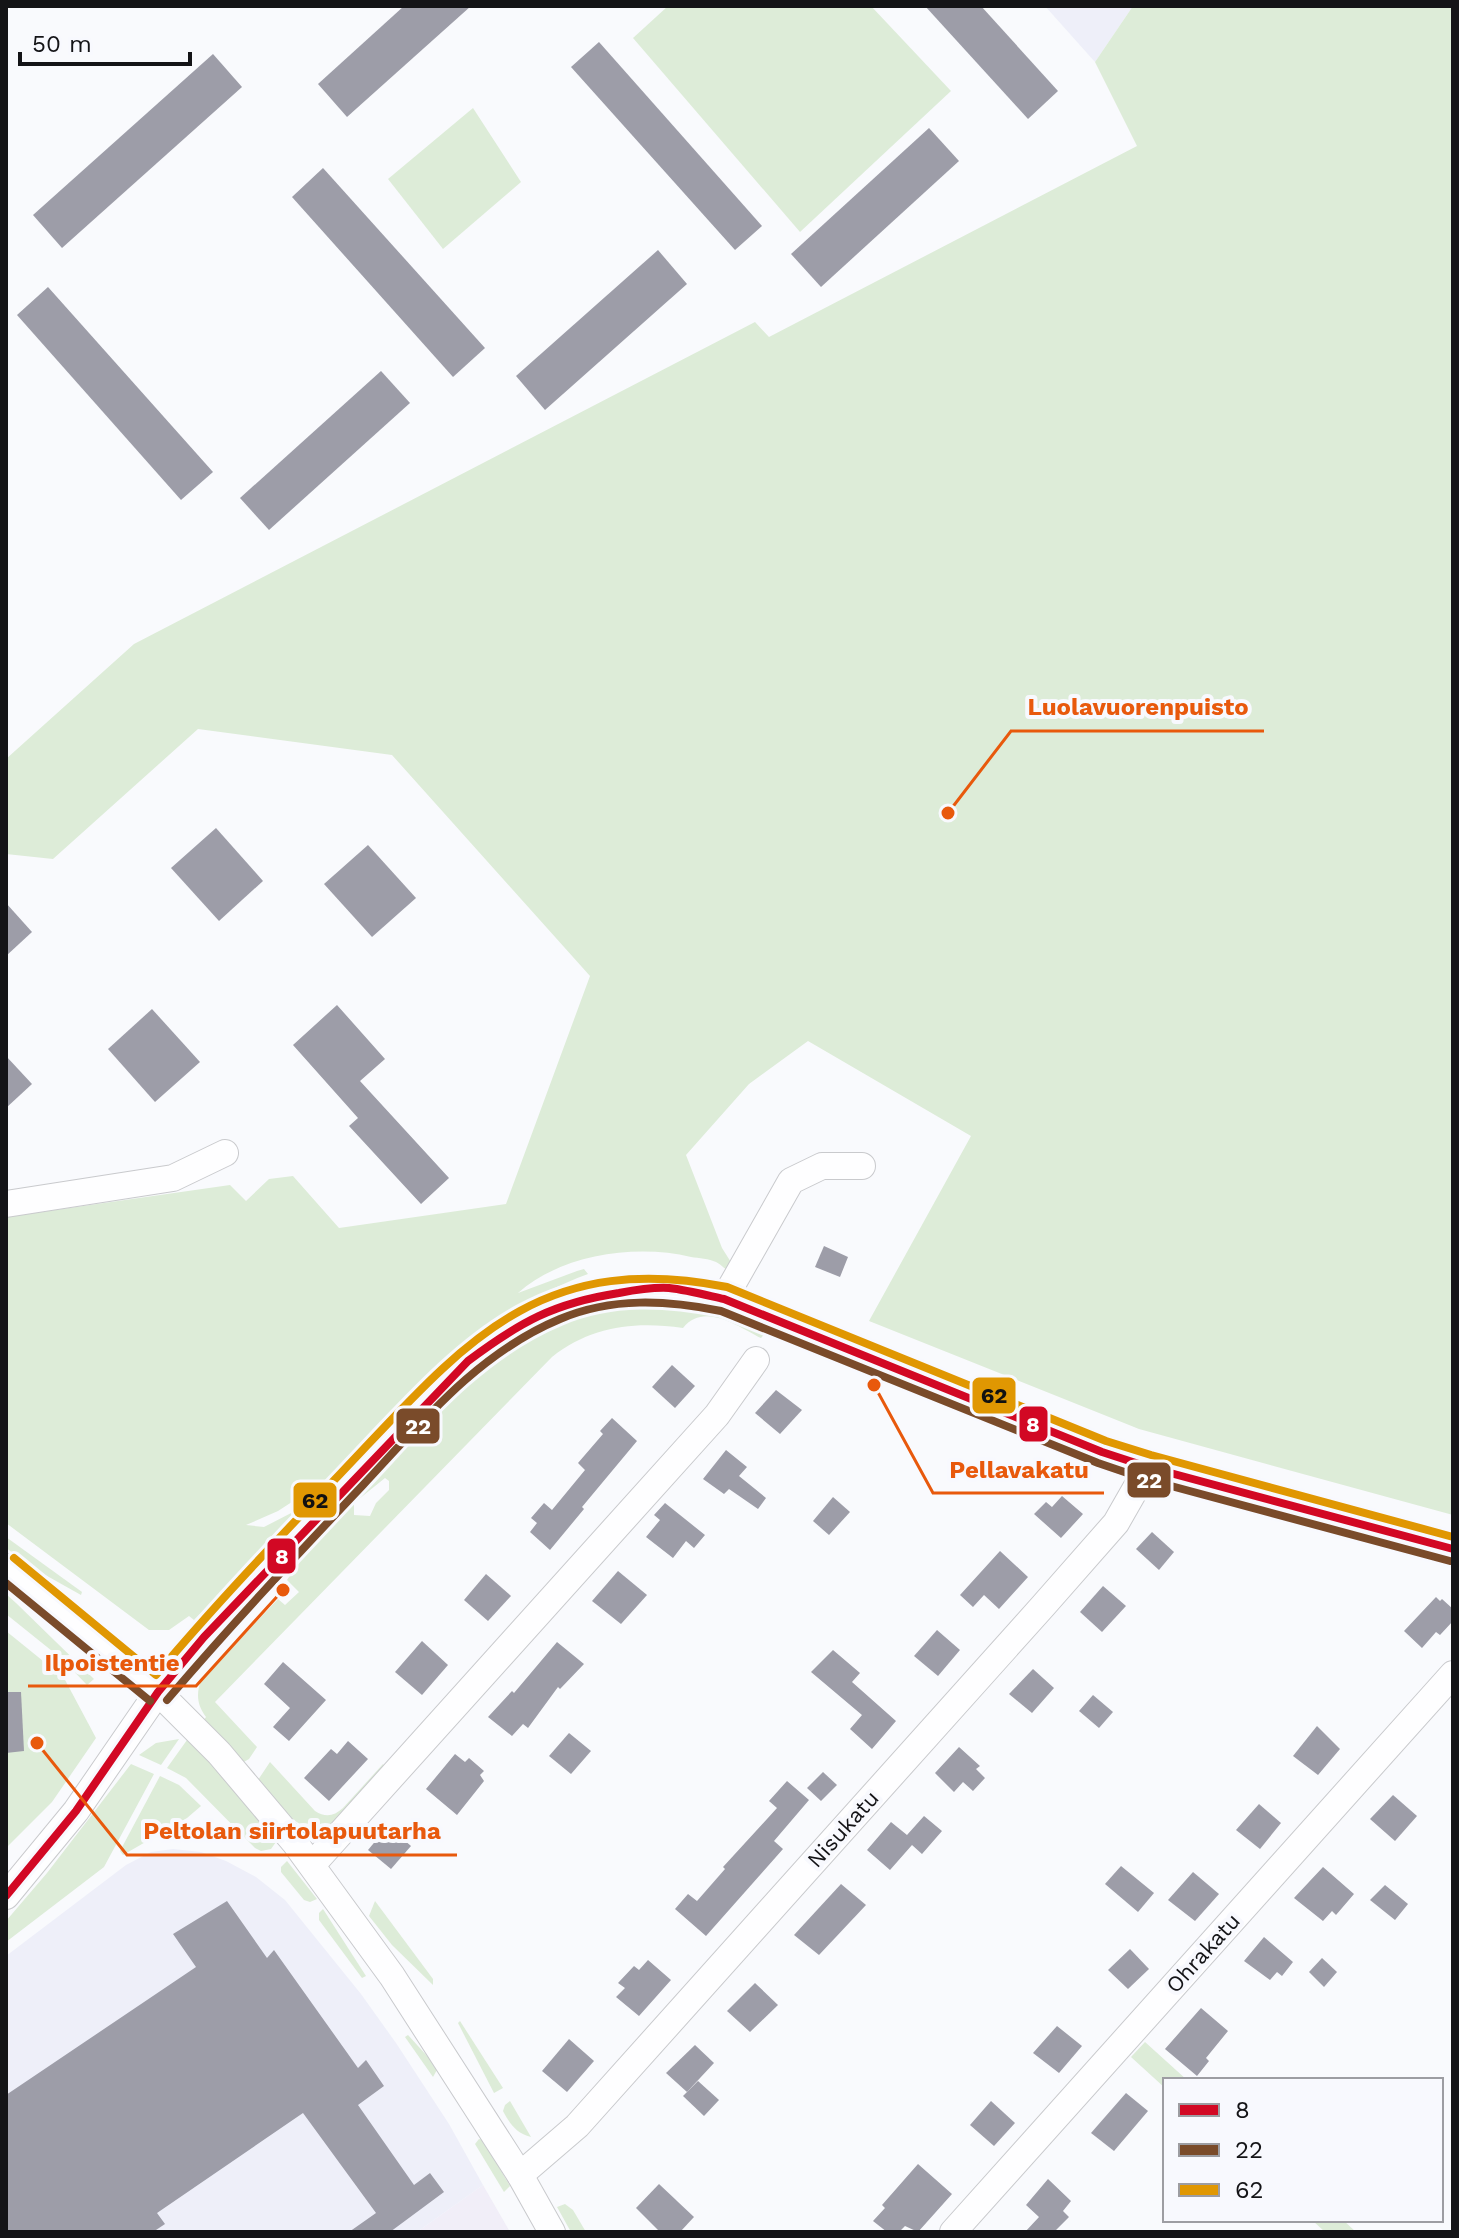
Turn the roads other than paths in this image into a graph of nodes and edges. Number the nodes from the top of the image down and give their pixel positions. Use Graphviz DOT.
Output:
graph roads {
  1 [pos="225,1153"];
  2 [pos="862,1166"];
  3 [pos="6,1204"];
  4 [pos="724,1299"];
  5 [pos="756,1360"];
  6 [pos="1148,1467"];
  7 [pos="1453,1549"];
  8 [pos="6,1567"];
  9 [pos="1453,1674"];
  10 [pos="158,1692"];
  11 [pos="312,1865"];
  12 [pos="6,1896"];
  13 [pos="520,2175"];
  14 [pos="552,2232"];
  15 [pos="953,2232"];
  1 -- 3 [label="street"];
  2 -- 4 [label="street"];
  4 -- 6 [label="street"];
  4 -- 10 [label="street"];
  5 -- 11 [label="street"];
  6 -- 7 [label="street"];
  6 -- 13 [label="street, Nisukatu"];
  8 -- 10 [label="street"];
  9 -- 15 [label="street, Ohrakatu"];
  10 -- 11 [label="street"];
  10 -- 12 [label="street"];
  11 -- 13 [label="street"];
  13 -- 14 [label="street"];
}
